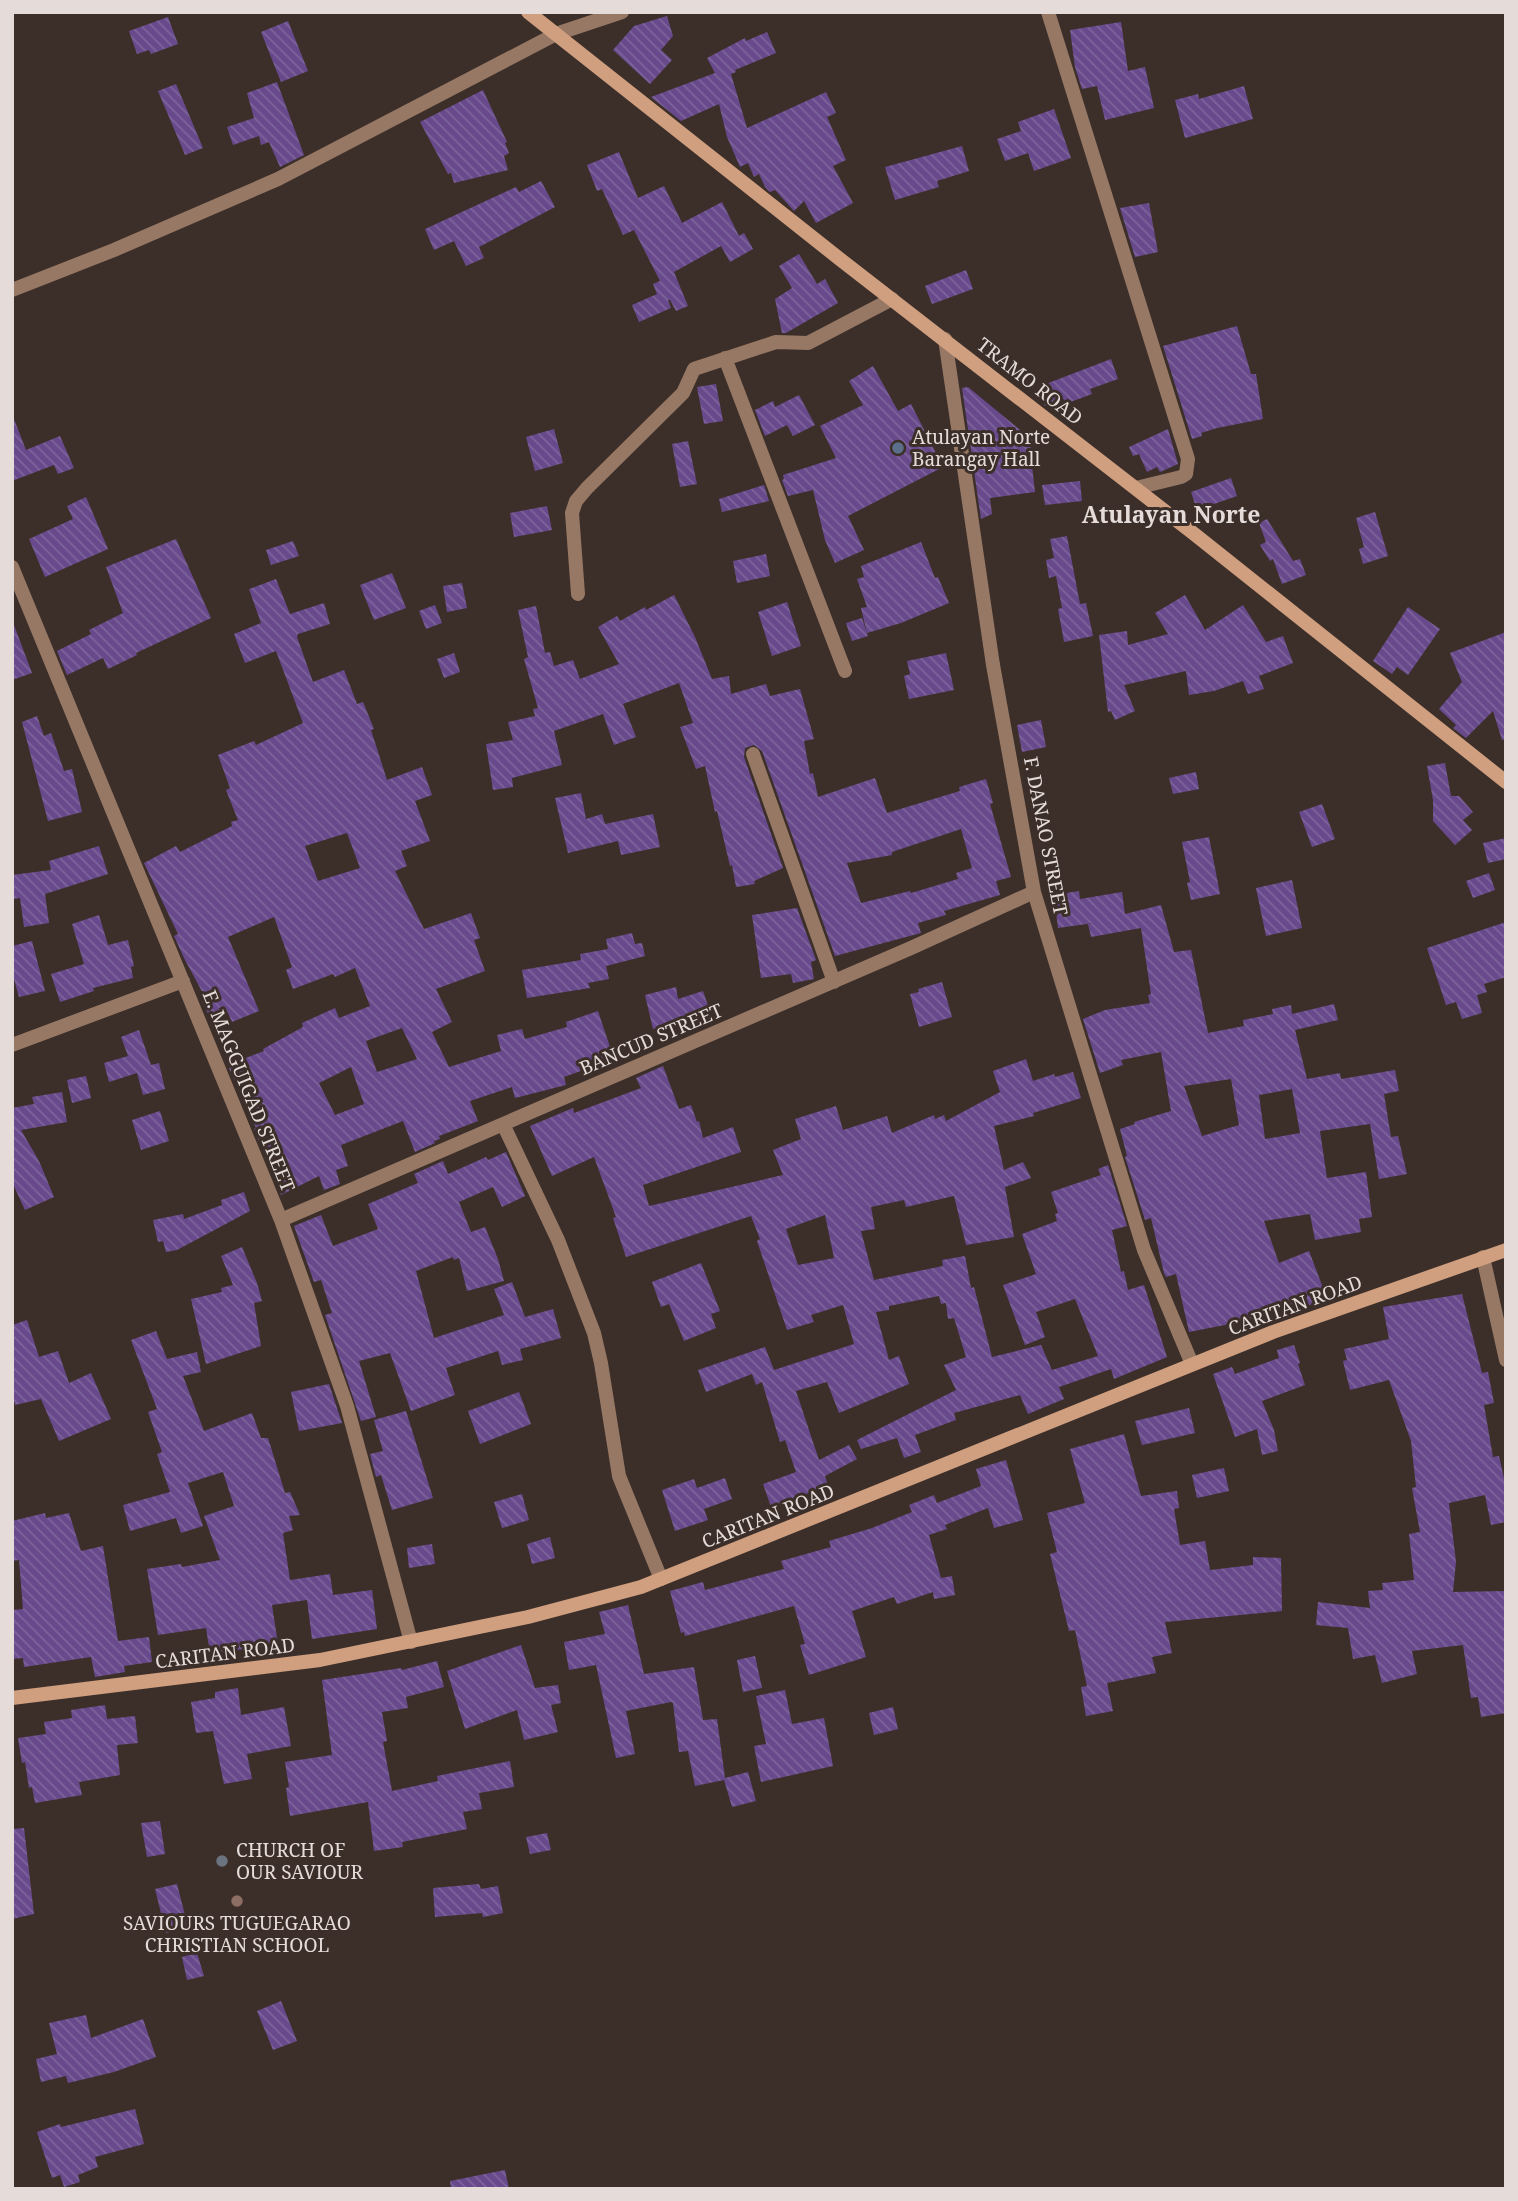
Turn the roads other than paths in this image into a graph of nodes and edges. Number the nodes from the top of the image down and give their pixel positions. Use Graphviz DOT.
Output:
graph roads {
  1 [pos="528,12"];
  2 [pos="622,12"];
  3 [pos="1048,12"];
  4 [pos="556,34"];
  5 [pos="12,290"];
  6 [pos="892,299"];
  7 [pos="945,339"];
  8 [pos="725,358"];
  9 [pos="1136,488"];
  10 [pos="12,567"];
  11 [pos="578,594"];
  12 [pos="845,671"];
  13 [pos="753,754"];
  14 [pos="1506,782"];
  15 [pos="1034,892"];
  16 [pos="183,981"];
  17 [pos="834,982"];
  18 [pos="12,1045"];
  19 [pos="503,1124"];
  20 [pos="281,1220"];
  21 [pos="1506,1250"];
  22 [pos="1483,1257"];
  23 [pos="1506,1360"];
  24 [pos="1192,1364"];
  25 [pos="661,1579"];
  26 [pos="411,1642"];
  27 [pos="12,1698"];
  1 -- 4 [label="main road, TRAMO ROAD"];
  2 -- 4 [label="street"];
  3 -- 9 [label="street"];
  4 -- 5 [label="street"];
  4 -- 6 [label="main road, TRAMO ROAD"];
  6 -- 7 [label="main road, TRAMO ROAD"];
  6 -- 8 [label="street"];
  7 -- 9 [label="main road, TRAMO ROAD"];
  7 -- 15 [label="street, F. DANAO STREET"];
  8 -- 11 [label="street"];
  8 -- 12 [label="street"];
  9 -- 14 [label="main road, TRAMO ROAD"];
  10 -- 16 [label="street, E. MAGGUIGAD STREET"];
  13 -- 17 [label="street"];
  15 -- 17 [label="street, BANCUD STREET"];
  15 -- 24 [label="street, F. DANAO STREET"];
  16 -- 18 [label="street"];
  16 -- 20 [label="street, E. MAGGUIGAD STREET"];
  17 -- 19 [label="street, BANCUD STREET"];
  19 -- 20 [label="street, BANCUD STREET"];
  19 -- 25 [label="street"];
  20 -- 26 [label="street, E. MAGGUIGAD STREET"];
  21 -- 22 [label="main road, CARITAN ROAD"];
  22 -- 23 [label="street"];
  22 -- 24 [label="main road, CARITAN ROAD"];
  24 -- 25 [label="main road, CARITAN ROAD"];
  25 -- 26 [label="main road, CARITAN ROAD"];
  26 -- 27 [label="main road, CARITAN ROAD"];
}
